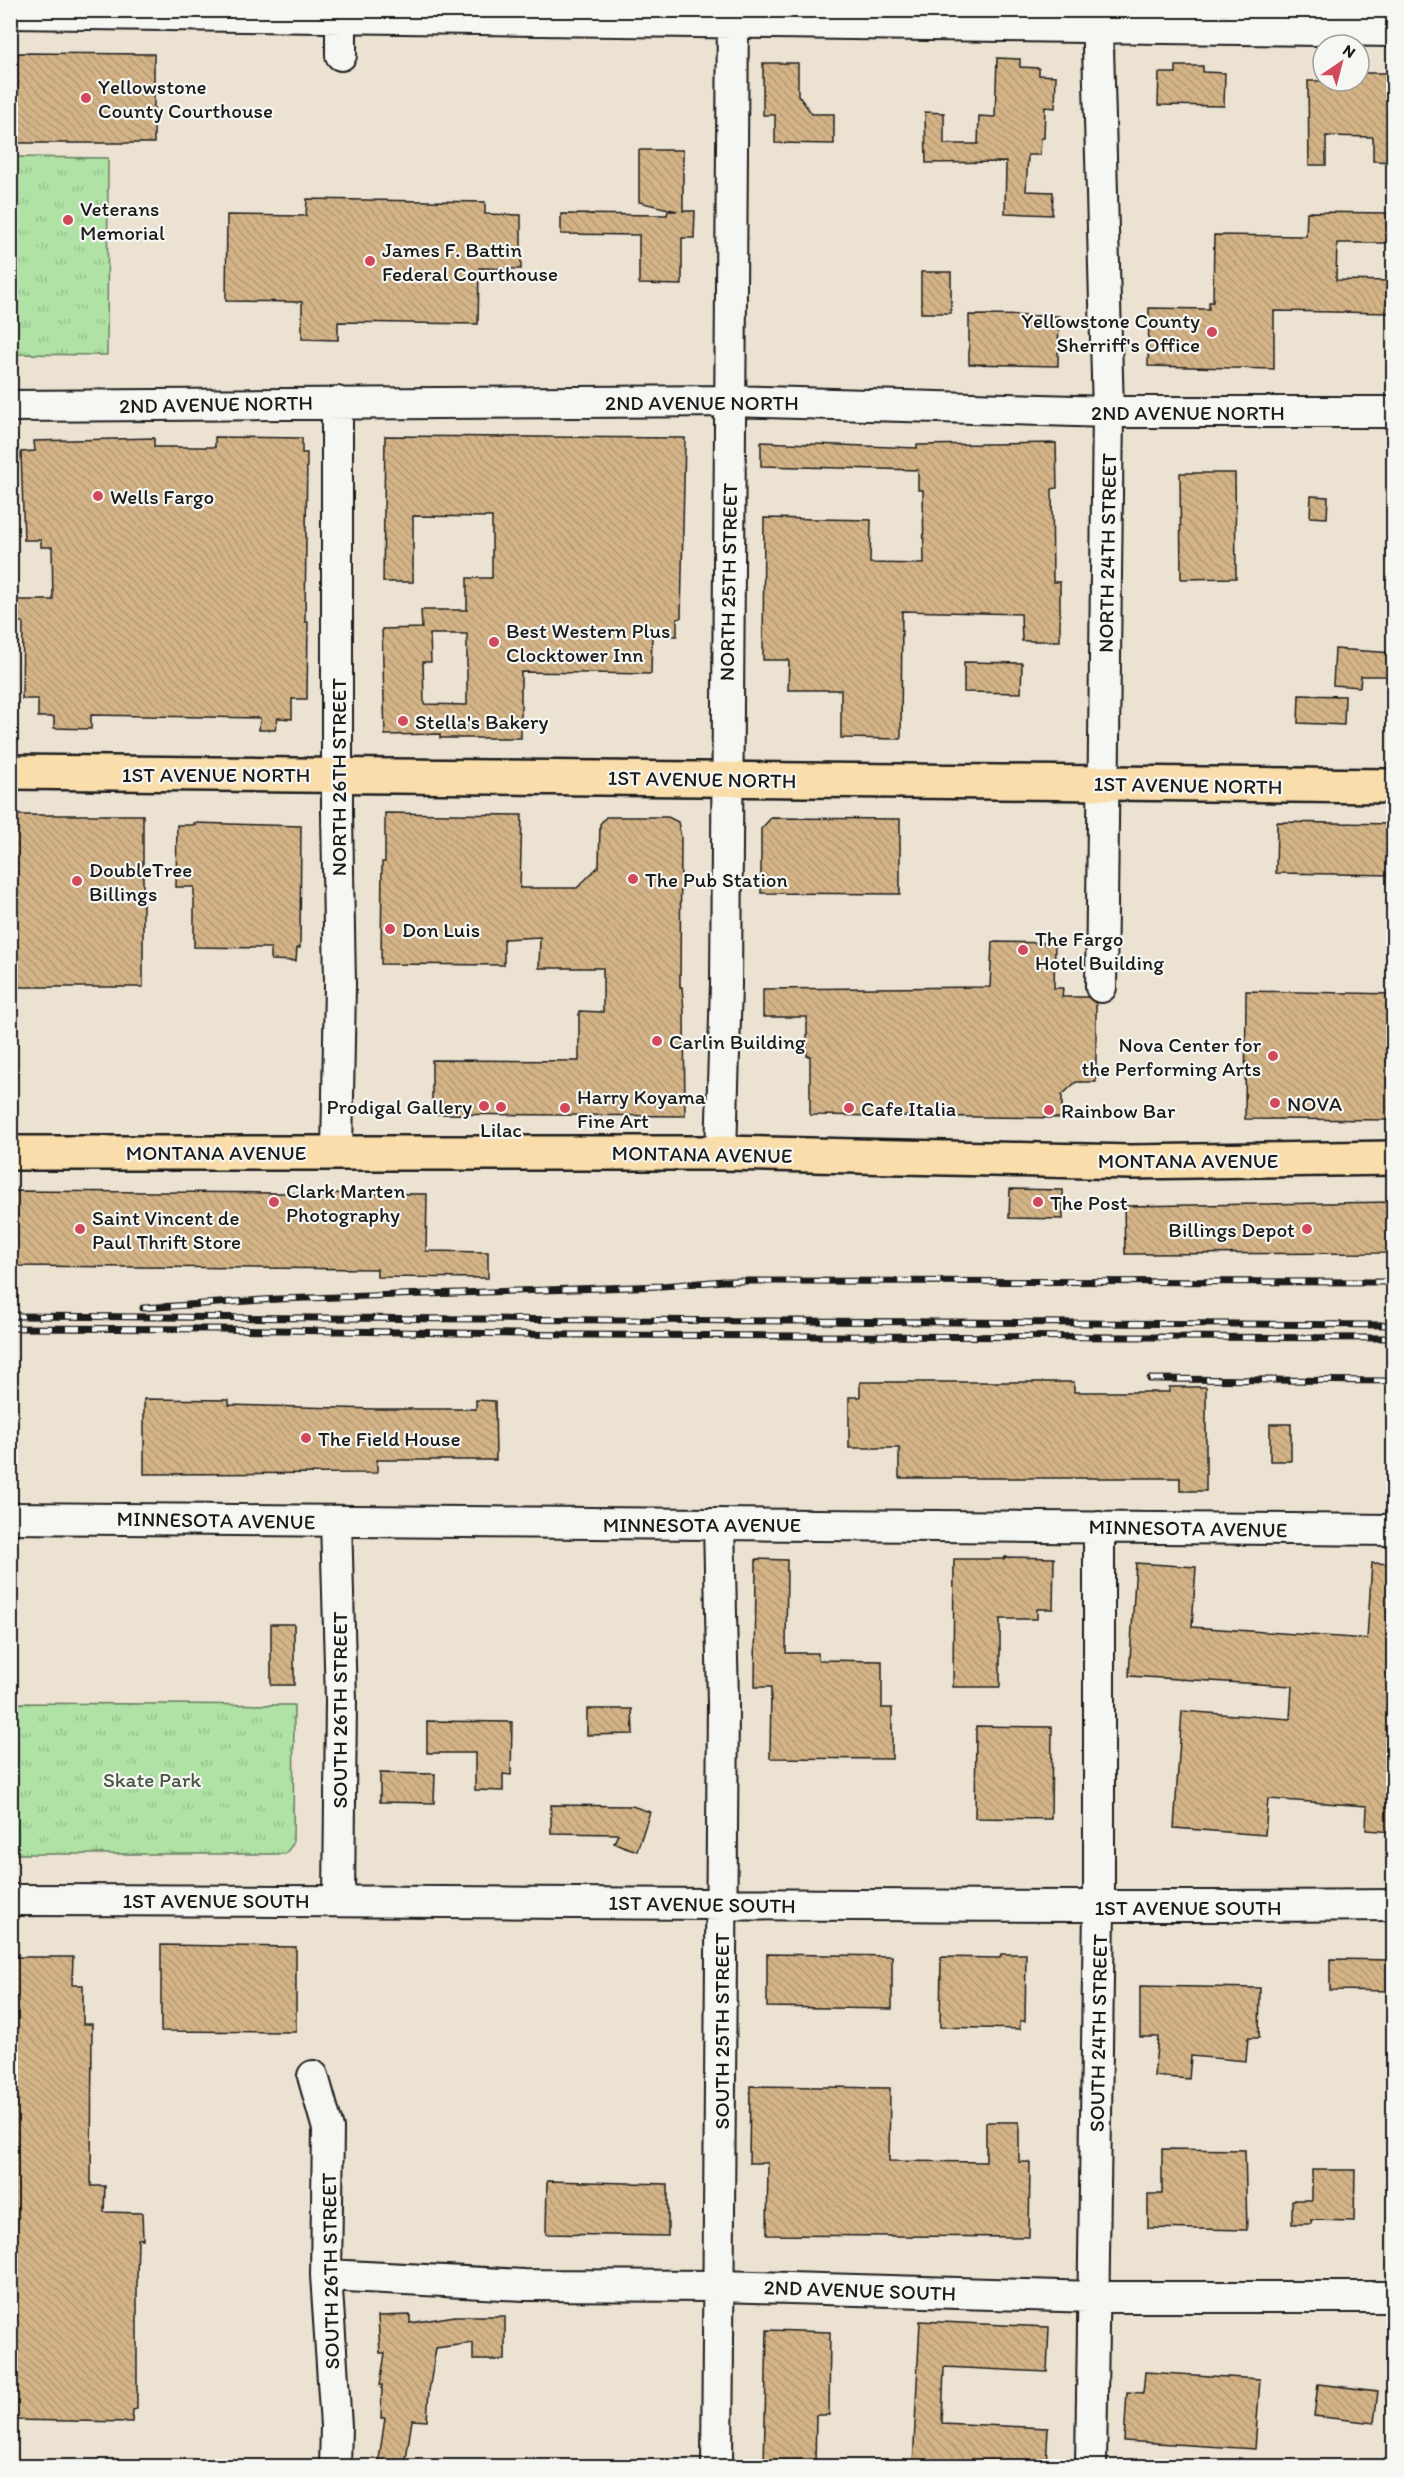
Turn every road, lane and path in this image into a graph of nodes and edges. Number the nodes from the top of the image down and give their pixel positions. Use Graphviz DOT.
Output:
graph roads {
  1 [pos="10,13"];
  2 [pos="341,14"];
  3 [pos="734,16"];
  4 [pos="1097,19"];
  5 [pos="1394,31"];
  6 [pos="341,55"];
  7 [pos="731,401"];
  8 [pos="337,402"];
  9 [pos="10,406"];
  10 [pos="1108,412"];
  11 [pos="1394,412"];
  12 [pos="10,772"];
  13 [pos="338,775"];
  14 [pos="726,779"];
  15 [pos="1102,784"];
  16 [pos="1394,786"];
  17 [pos="1101,987"];
  18 [pos="337,1152"];
  19 [pos="10,1153"];
  20 [pos="721,1153"];
  21 [pos="1394,1158"];
  22 [pos="10,1518"];
  23 [pos="336,1521"];
  24 [pos="719,1524"];
  25 [pos="1099,1527"];
  26 [pos="1394,1530"];
  27 [pos="10,1900"];
  28 [pos="339,1900"];
  29 [pos="722,1904"];
  30 [pos="1394,1905"];
  31 [pos="1099,1908"];
  32 [pos="313,2076"];
  33 [pos="326,2275"];
  34 [pos="719,2286"];
  35 [pos="1095,2297"];
  36 [pos="1394,2297"];
  37 [pos="335,2466"];
  38 [pos="717,2466"];
  39 [pos="1092,2466"];
  1 -- 2 [label="street"];
  2 -- 3 [label="street"];
  2 -- 6 [label="street"];
  3 -- 4 [label="street"];
  3 -- 7 [label="street, NORTH 25TH STREET"];
  4 -- 5 [label="street"];
  4 -- 10 [label="street, NORTH 24TH STREET"];
  7 -- 8 [label="street, 2ND AVENUE NORTH"];
  7 -- 10 [label="street, 2ND AVENUE NORTH"];
  7 -- 14 [label="street, NORTH 25TH STREET"];
  8 -- 9 [label="street, 2ND AVENUE NORTH"];
  8 -- 13 [label="street, NORTH 26TH STREET"];
  10 -- 11 [label="street, 2ND AVENUE NORTH"];
  10 -- 15 [label="street, NORTH 24TH STREET"];
  12 -- 13 [label="main road, 1ST AVENUE NORTH"];
  13 -- 14 [label="main road, 1ST AVENUE NORTH"];
  13 -- 18 [label="street, NORTH 26TH STREET"];
  14 -- 15 [label="main road, 1ST AVENUE NORTH"];
  14 -- 20 [label="street, NORTH 25TH STREET"];
  15 -- 16 [label="main road, 1ST AVENUE NORTH"];
  15 -- 17 [label="street, NORTH 24TH STREET"];
  18 -- 19 [label="main road, MONTANA AVENUE"];
  18 -- 20 [label="main road, MONTANA AVENUE"];
  20 -- 21 [label="main road, MONTANA AVENUE"];
  22 -- 23 [label="street, MINNESOTA AVENUE"];
  23 -- 24 [label="street, MINNESOTA AVENUE"];
  23 -- 28 [label="street, SOUTH 26TH STREET"];
  24 -- 25 [label="street, MINNESOTA AVENUE"];
  24 -- 29 [label="street, SOUTH 25TH STREET"];
  25 -- 26 [label="street, MINNESOTA AVENUE"];
  25 -- 31 [label="street, SOUTH 24TH STREET"];
  27 -- 28 [label="street, 1ST AVENUE SOUTH"];
  28 -- 29 [label="street, 1ST AVENUE SOUTH"];
  29 -- 31 [label="street, 1ST AVENUE SOUTH"];
  29 -- 34 [label="street, SOUTH 25TH STREET"];
  30 -- 31 [label="street, 1ST AVENUE SOUTH"];
  31 -- 35 [label="street, SOUTH 24TH STREET"];
  32 -- 33 [label="street, SOUTH 26TH STREET"];
  33 -- 34 [label="street, 2ND AVENUE SOUTH"];
  33 -- 37 [label="street, SOUTH 26TH STREET"];
  34 -- 35 [label="street, 2ND AVENUE SOUTH"];
  34 -- 38 [label="street, SOUTH 25TH STREET"];
  35 -- 36 [label="street, 2ND AVENUE SOUTH"];
  35 -- 39 [label="street, SOUTH 24TH STREET"];
}
